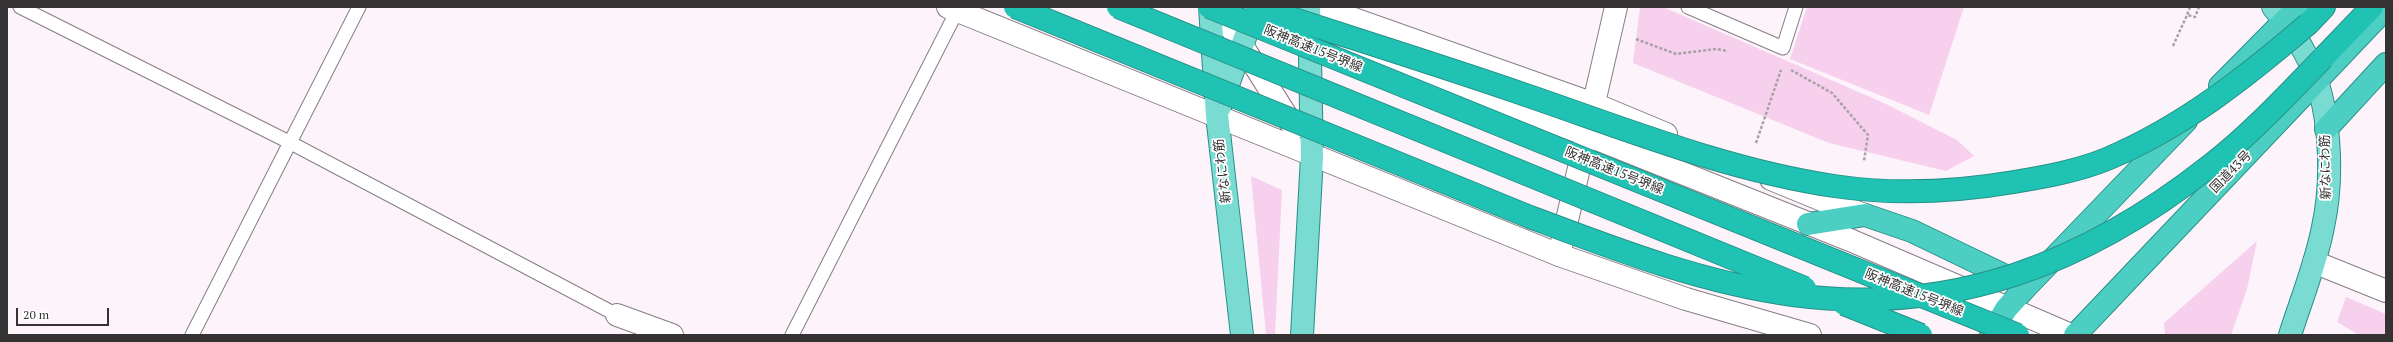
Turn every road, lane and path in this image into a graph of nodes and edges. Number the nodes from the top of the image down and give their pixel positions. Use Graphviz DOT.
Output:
graph roads {
  1 [pos="20,7"];
  2 [pos="359,7"];
  3 [pos="1015,7"];
  4 [pos="1118,7"];
  5 [pos="1210,7"];
  6 [pos="1218,7"];
  7 [pos="1309,7"];
  8 [pos="1320,7"];
  9 [pos="1616,7"];
  10 [pos="1688,7"];
  11 [pos="1796,7"];
  12 [pos="2190,7"];
  13 [pos="2199,7"];
  14 [pos="2324,7"];
  15 [pos="2372,7"];
  16 [pos="1253,8"];
  17 [pos="2386,8"];
  18 [pos="952,9"];
  19 [pos="2286,10"];
  20 [pos="2187,15"];
  21 [pos="1611,30"];
  22 [pos="1310,33"];
  23 [pos="1243,46"];
  24 [pos="2173,46"];
  25 [pos="1783,48"];
  26 [pos="1734,51"];
  27 [pos="2386,64"];
  28 [pos="1782,65"];
  29 [pos="2318,81"];
  30 [pos="1594,104"];
  31 [pos="1217,115"];
  32 [pos="2326,129"];
  33 [pos="1586,135"];
  34 [pos="289,142"];
  35 [pos="1754,149"];
  36 [pos="1312,157"];
  37 [pos="1864,163"];
  38 [pos="1865,215"];
  39 [pos="1808,224"];
  40 [pos="1559,255"];
  41 [pos="2314,262"];
  42 [pos="2026,286"];
  43 [pos="2386,291"];
  44 [pos="2006,309"];
  45 [pos="617,315"];
  46 [pos="192,335"];
  47 [pos="672,335"];
  48 [pos="792,335"];
  49 [pos="1242,335"];
  50 [pos="1302,335"];
  51 [pos="1810,335"];
  52 [pos="1921,335"];
  53 [pos="1975,335"];
  54 [pos="1992,335"];
  55 [pos="2018,335"];
  56 [pos="2071,335"];
  57 [pos="2075,335"];
  58 [pos="2290,335"];
  1 -- 34 [label="lane"];
  2 -- 34 [label="lane"];
  3 -- 15 [label="highway, bridge"];
  4 -- 52 [label="highway, bridge"];
  5 -- 31 [label="main road, 新なにわ筋"];
  5 -- 55 [label="highway, 阪神高速15号堺線, bridge"];
  6 -- 23 [label="street"];
  7 -- 22 [label="main road"];
  8 -- 30 [label="street"];
  9 -- 21 [label="street"];
  10 -- 25 [label="lane"];
  11 -- 25 [label="lane"];
  12 -- 20 [label="path"];
  13 -- 20 [label="path"];
  14 -- 16 [label="highway, bridge"];
  16 -- 22 [label="street"];
  16 -- 23 [label="main road"];
  17 -- 29 [label="highway, 国道43号"];
  18 -- 31 [label="street"];
  18 -- 48 [label="lane"];
  19 -- 29 [label="main road, 新なにわ筋"];
  19 -- 42 [label="highway"];
  20 -- 24 [label="path"];
  21 -- 26 [label="path"];
  21 -- 30 [label="street"];
  22 -- 33 [label="street"];
  22 -- 36 [label="main road"];
  23 -- 31 [label="main road"];
  23 -- 36 [label="street"];
  25 -- 28 [label="path"];
  27 -- 32 [label="highway"];
  28 -- 35 [label="path"];
  28 -- 37 [label="path"];
  29 -- 32 [label="main road, 新なにわ筋"];
  29 -- 57 [label="highway, 国道43号"];
  30 -- 33 [label="street"];
  30 -- 38 [label="street"];
  31 -- 36 [label="street"];
  31 -- 49 [label="main road, 新なにわ筋"];
  32 -- 41 [label="main road, 新なにわ筋"];
  33 -- 39 [label="street"];
  33 -- 40 [label="street"];
  34 -- 45 [label="lane"];
  34 -- 46 [label="lane"];
  36 -- 40 [label="street"];
  36 -- 50 [label="main road"];
  38 -- 39 [label="highway"];
  38 -- 42 [label="highway"];
  39 -- 44 [label="street"];
  40 -- 51 [label="street"];
  41 -- 43 [label="street"];
  41 -- 58 [label="main road, 新なにわ筋"];
  42 -- 44 [label="highway"];
  44 -- 53 [label="highway"];
  44 -- 54 [label="highway"];
  44 -- 56 [label="street"];
  45 -- 47 [label="street"];
}
